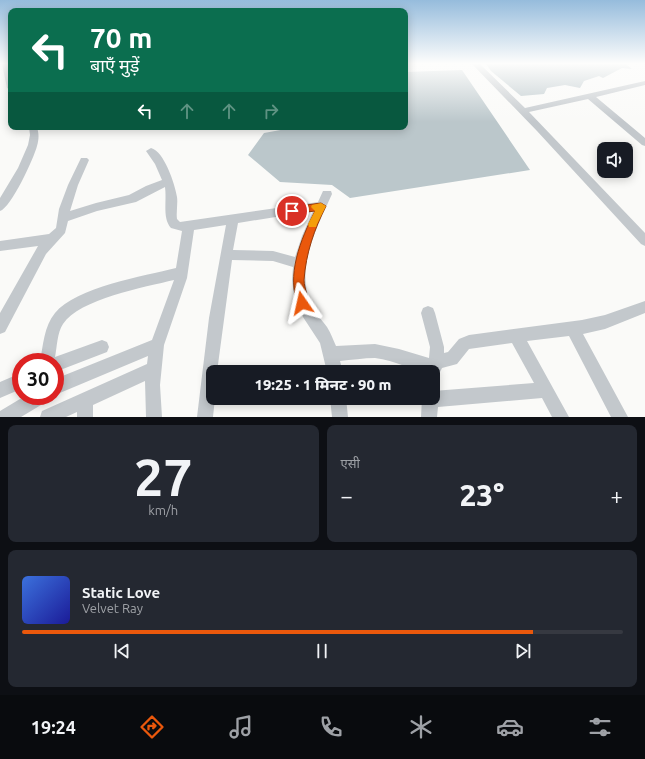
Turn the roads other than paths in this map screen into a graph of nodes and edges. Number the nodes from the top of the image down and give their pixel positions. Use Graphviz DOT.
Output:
graph roads {
  1 [pos="495,83"];
  2 [pos="643,83"];
  3 [pos="590,96"];
  4 [pos="523,111"];
  5 [pos="33,130"];
  6 [pos="645,144"];
  7 [pos="152,151"];
  8 [pos="84,160"];
  9 [pos="168,182"];
  10 [pos="327,194"];
  11 [pos="321,206"];
  12 [pos="0,208"];
  13 [pos="63,218"];
  14 [pos="233,220"];
  15 [pos="189,226"];
  16 [pos="52,239"];
  17 [pos="645,241"];
  18 [pos="0,246"];
  19 [pos="226,255"];
  20 [pos="300,264"];
  21 [pos="182,272"];
  22 [pos="645,307"];
  23 [pos="428,313"];
  24 [pos="1,324"];
  25 [pos="572,328"];
  26 [pos="515,335"];
  27 [pos="157,345"];
  28 [pos="102,347"];
  29 [pos="49,353"];
  30 [pos="331,354"];
  31 [pos="64,362"];
  32 [pos="333,365"];
  33 [pos="428,365"];
  34 [pos="435,365"];
  35 [pos="439,365"];
  36 [pos="153,369"];
  37 [pos="64,382"];
  38 [pos="12,385"];
  39 [pos="0,390"];
  40 [pos="546,390"];
  41 [pos="440,398"];
  42 [pos="85,400"];
  43 [pos="25,405"];
  44 [pos="339,405"];
  45 [pos="430,405"];
  46 [pos="6,417"];
  47 [pos="48,417"];
  48 [pos="85,417"];
  49 [pos="154,417"];
  50 [pos="205,417"];
  51 [pos="340,417"];
  52 [pos="429,417"];
  53 [pos="561,417"];
  54 [pos="620,417"];
  1 -- 4 [label="street"];
  2 -- 3 [label="street"];
  3 -- 4 [label="street"];
  3 -- 6 [label="street"];
  4 -- 17 [label="street"];
  5 -- 12 [label="street"];
  7 -- 9 [label="street"];
  8 -- 13 [label="street"];
  9 -- 13 [label="street"];
  9 -- 15 [label="street"];
  10 -- 11 [label="street"];
  11 -- 14 [label="street"];
  11 -- 20 [label="street"];
  13 -- 16 [label="street"];
  14 -- 15 [label="street"];
  14 -- 19 [label="street"];
  15 -- 21 [label="street"];
  16 -- 18 [label="street"];
  16 -- 24 [label="street"];
  19 -- 20 [label="street"];
  19 -- 50 [label="street"];
  20 -- 30 [label="street"];
  21 -- 27 [label="street"];
  21 -- 29 [label="street"];
  22 -- 25 [label="street"];
  23 -- 34 [label="street"];
  25 -- 26 [label="street"];
  25 -- 54 [label="street"];
  26 -- 35 [label="street"];
  26 -- 40 [label="street"];
  27 -- 36 [label="street"];
  27 -- 37 [label="street"];
  28 -- 31 [label="street"];
  30 -- 32 [label="street"];
  30 -- 33 [label="street"];
  36 -- 42 [label="street"];
  36 -- 49 [label="street"];
  38 -- 39 [label="street"];
  40 -- 41 [label="street"];
  40 -- 53 [label="street"];
  42 -- 47 [label="street"];
  42 -- 48 [label="street"];
  43 -- 46 [label="street"];
  44 -- 51 [label="street"];
  45 -- 52 [label="street"];
}
